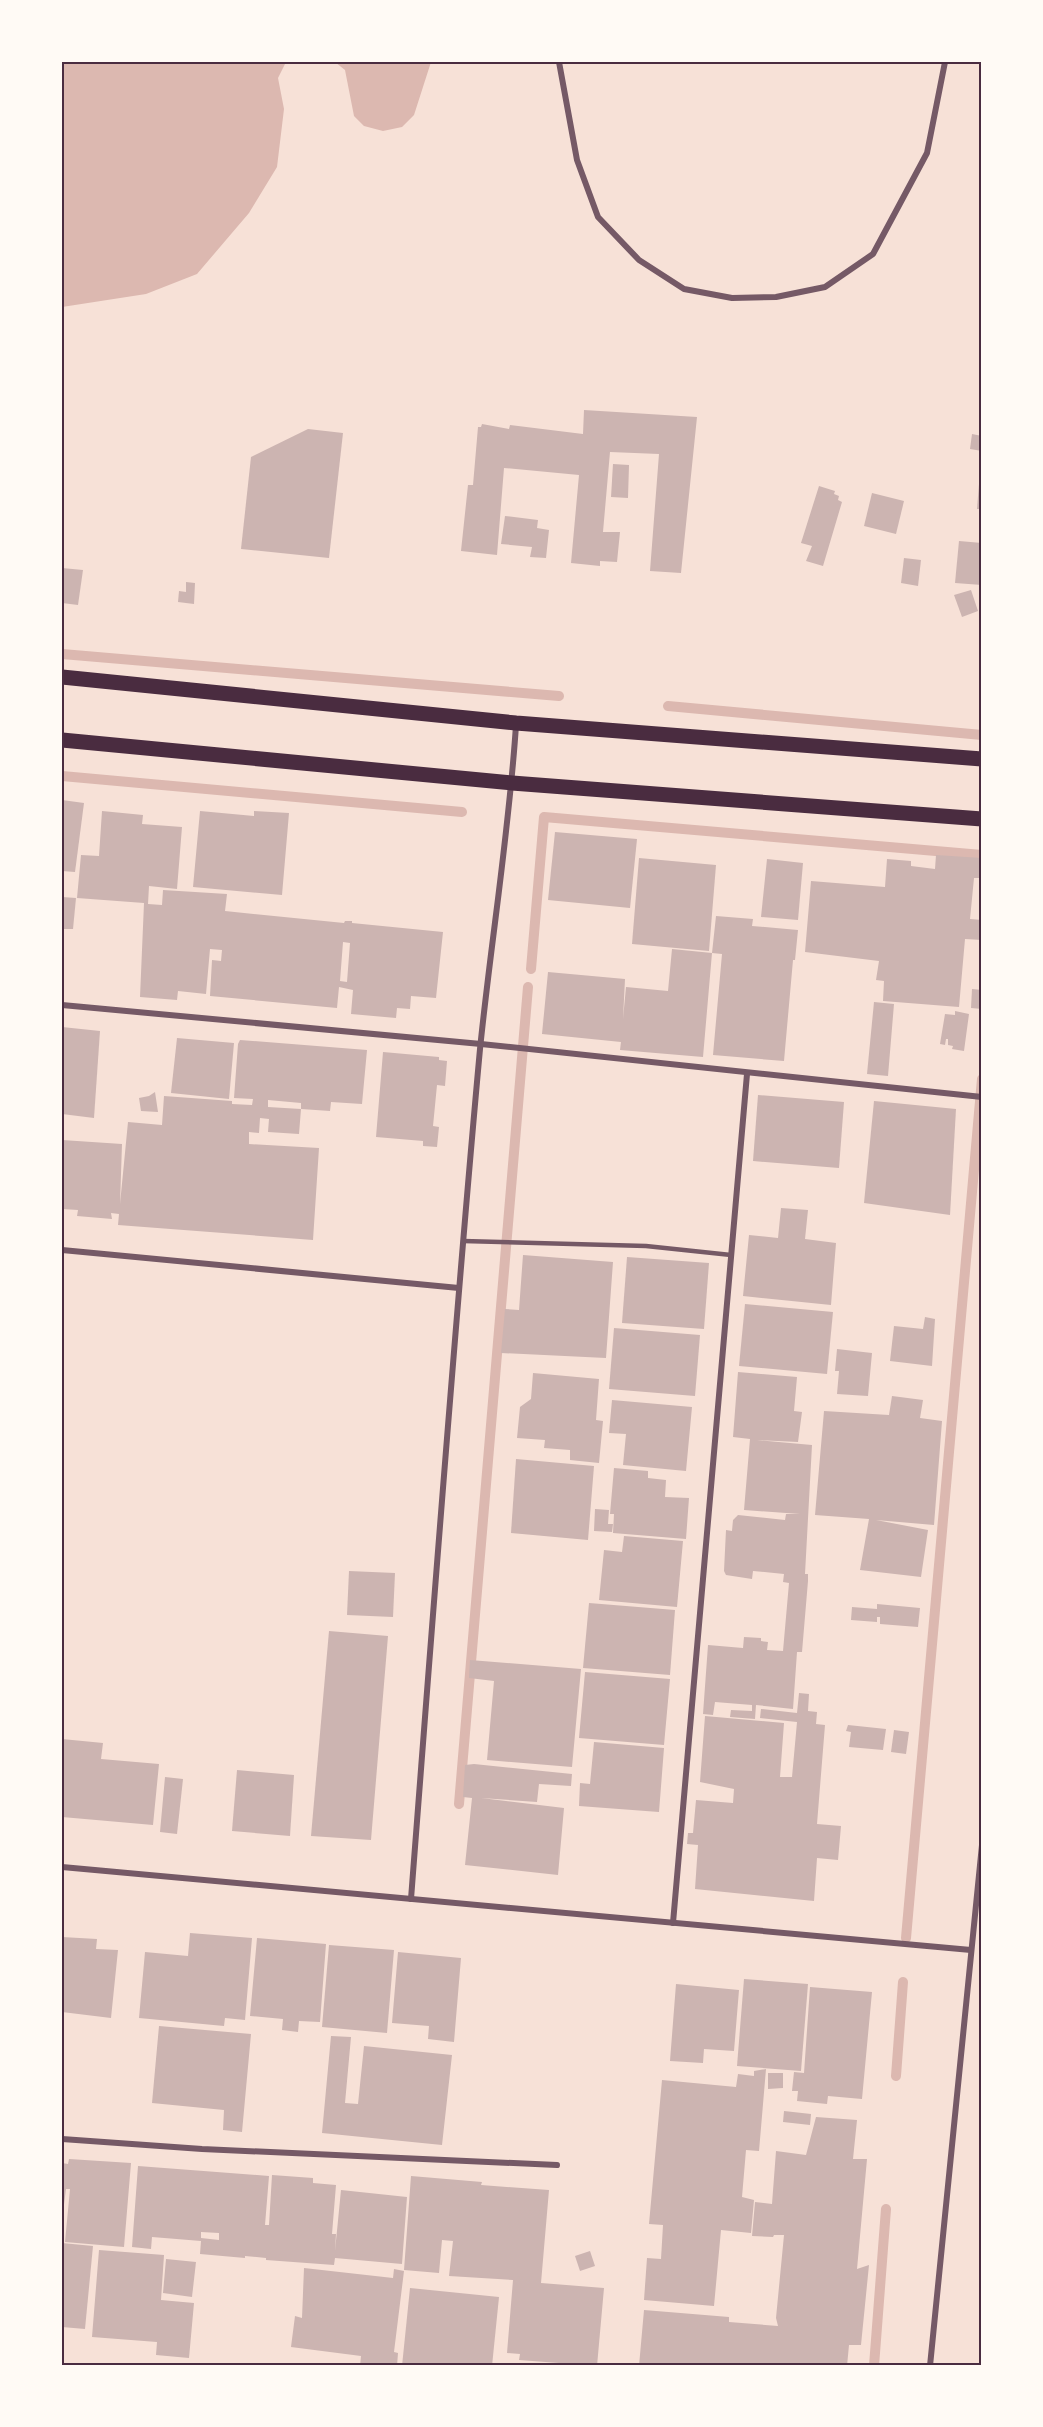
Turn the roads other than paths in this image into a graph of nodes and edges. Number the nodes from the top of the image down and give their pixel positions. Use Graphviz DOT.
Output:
graph roads {
  1 [pos="559,62"];
  2 [pos="945,62"];
  3 [pos="62,677"];
  4 [pos="516,723"];
  5 [pos="62,740"];
  6 [pos="981,759"];
  7 [pos="512,783"];
  8 [pos="981,819"];
  9 [pos="62,1005"];
  10 [pos="481,1044"];
  11 [pos="747,1074"];
  12 [pos="981,1097"];
  13 [pos="463,1241"];
  14 [pos="62,1250"];
  15 [pos="731,1255"];
  16 [pos="459,1288"];
  17 [pos="981,1845"];
  18 [pos="62,1867"];
  19 [pos="411,1899"];
  20 [pos="673,1923"];
  21 [pos="971,1950"];
  22 [pos="62,2139"];
  23 [pos="557,2165"];
  24 [pos="930,2366"];
  1 -- 2 [label="street"];
  3 -- 4 [label="main road"];
  4 -- 6 [label="main road"];
  4 -- 7 [label="street"];
  5 -- 7 [label="main road"];
  7 -- 8 [label="main road"];
  7 -- 10 [label="street"];
  9 -- 10 [label="street"];
  10 -- 11 [label="street"];
  10 -- 13 [label="street"];
  11 -- 12 [label="street"];
  11 -- 15 [label="street"];
  13 -- 15 [label="lane"];
  13 -- 16 [label="street"];
  14 -- 16 [label="street"];
  15 -- 20 [label="street"];
  16 -- 19 [label="street"];
  17 -- 21 [label="street"];
  18 -- 19 [label="street"];
  19 -- 20 [label="street"];
  20 -- 21 [label="street"];
  21 -- 24 [label="street"];
  22 -- 23 [label="street"];
}
